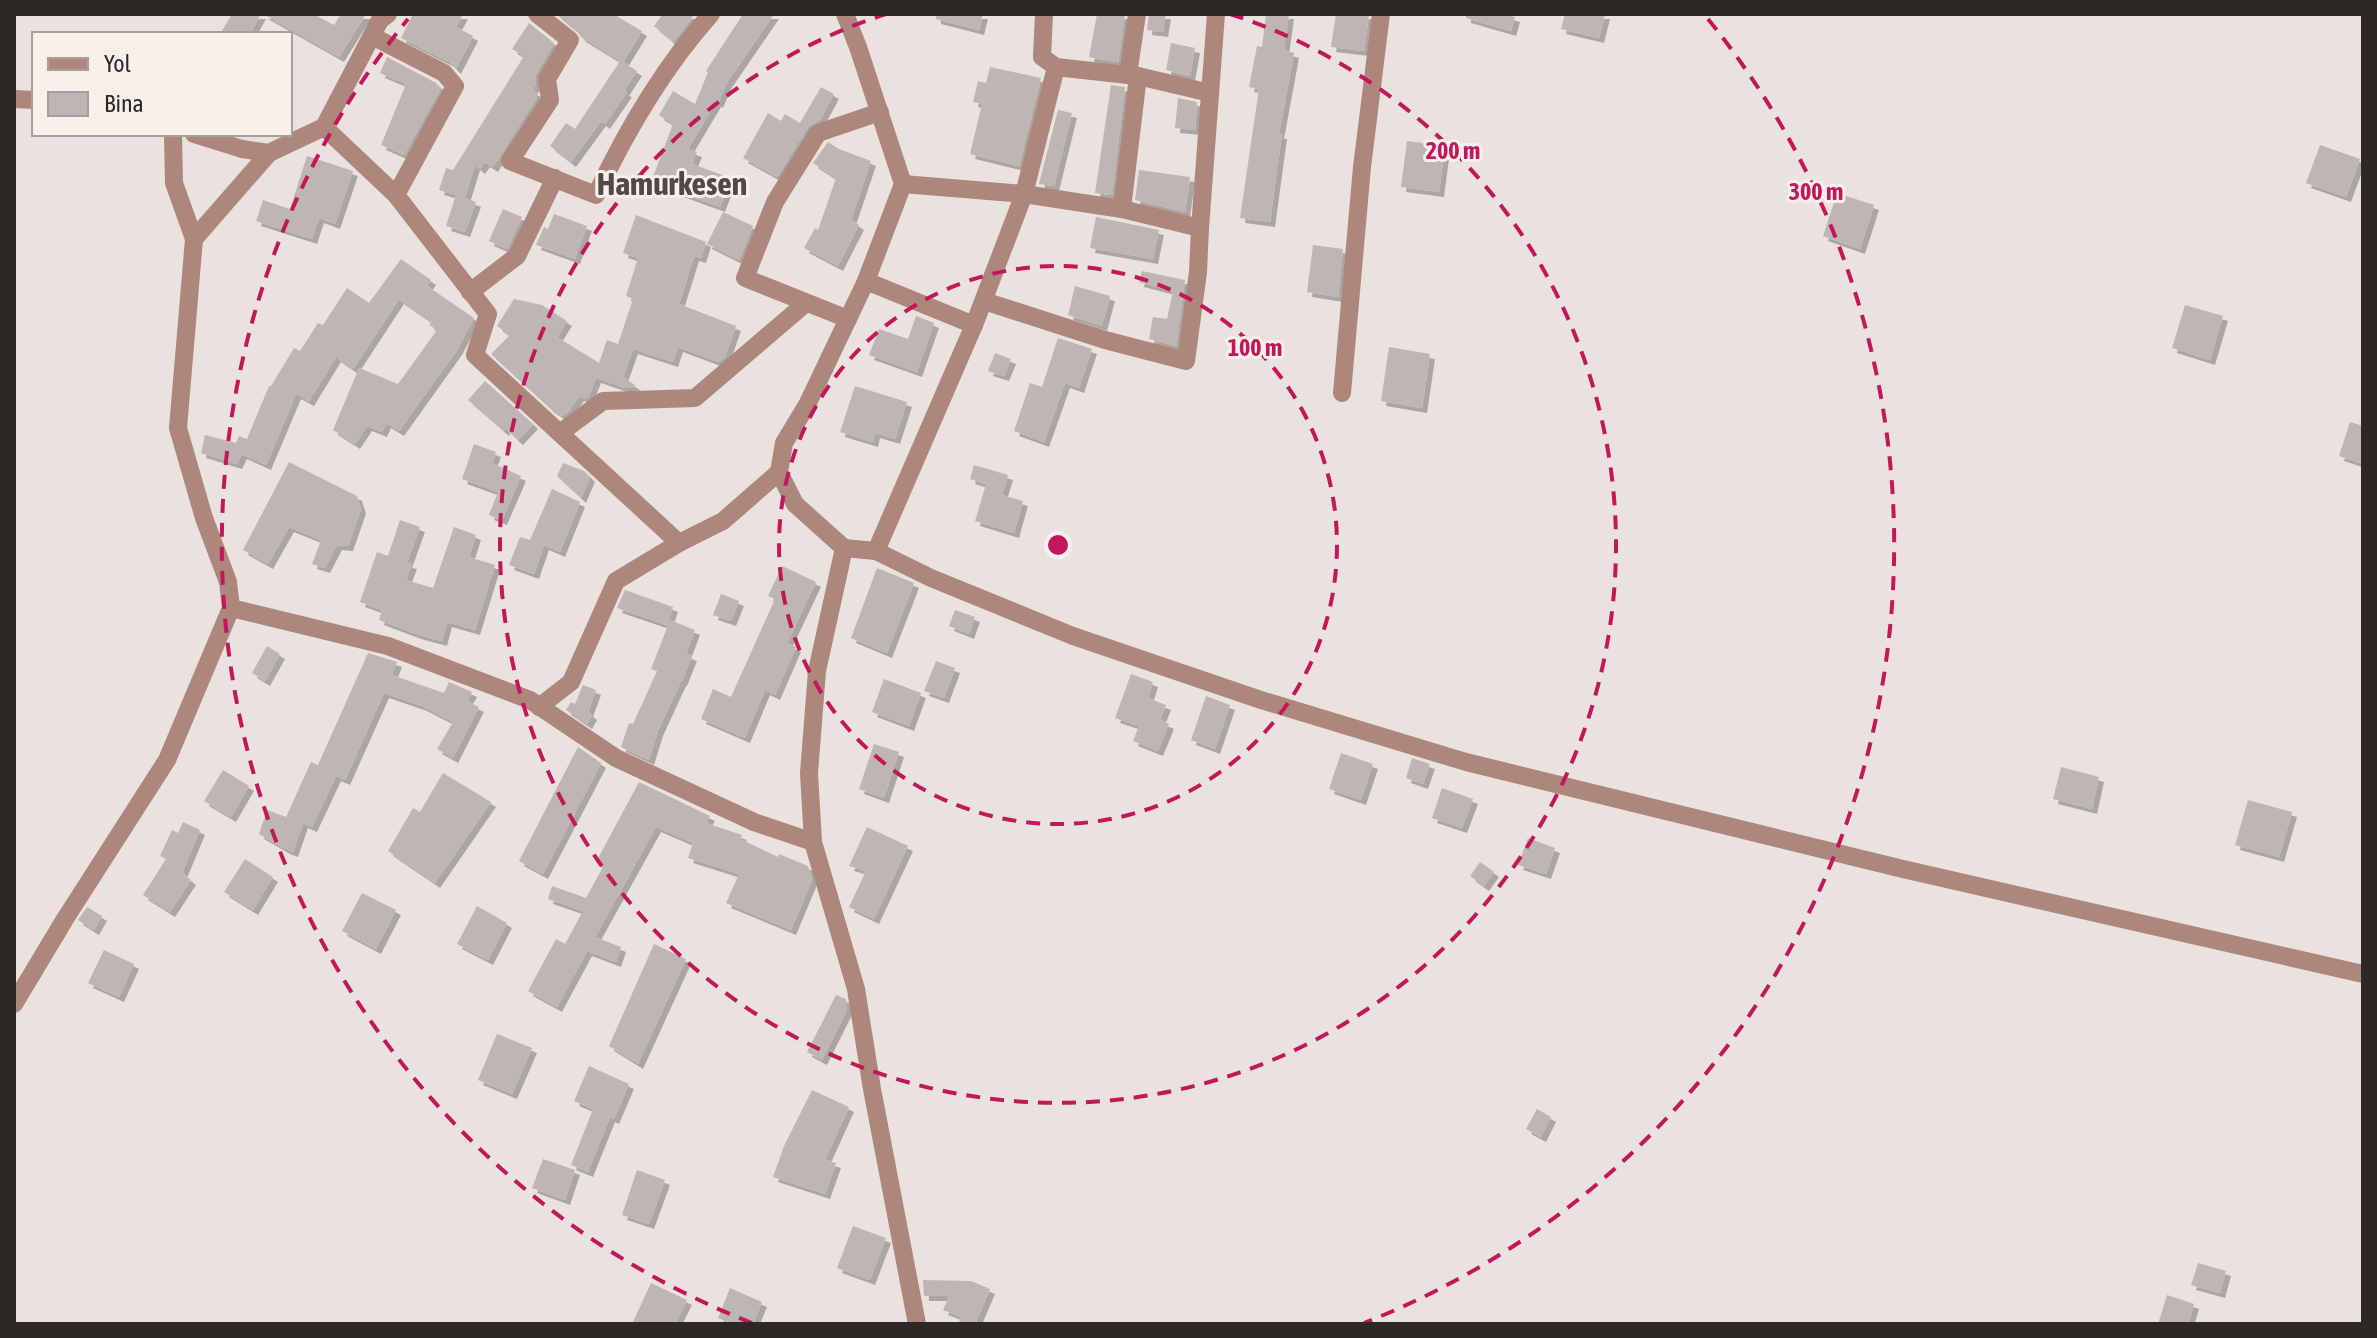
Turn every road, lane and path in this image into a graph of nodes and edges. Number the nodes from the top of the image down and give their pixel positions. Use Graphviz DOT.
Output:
graph roads {
  1 [pos="388,14"];
  2 [pos="537,14"];
  3 [pos="711,14"];
  4 [pos="845,14"];
  5 [pos="1044,14"];
  6 [pos="1137,14"];
  7 [pos="1216,14"];
  8 [pos="1381,14"];
  9 [pos="372,36"];
  10 [pos="1056,67"];
  11 [pos="1133,76"];
  12 [pos="1210,93"];
  13 [pos="880,112"];
  14 [pos="324,127"];
  15 [pos="173,136"];
  16 [pos="200,136"];
  17 [pos="269,153"];
  18 [pos="555,178"];
  19 [pos="903,184"];
  20 [pos="1024,194"];
  21 [pos="396,195"];
  22 [pos="1122,209"];
  23 [pos="1200,228"];
  24 [pos="194,239"];
  25 [pos="866,281"];
  26 [pos="470,292"];
  27 [pos="984,301"];
  28 [pos="806,303"];
  29 [pos="848,319"];
  30 [pos="974,325"];
  31 [pos="1342,393"];
  32 [pos="560,433"];
  33 [pos="779,472"];
  34 [pos="679,543"];
  35 [pos="844,548"];
  36 [pos="876,551"];
  37 [pos="231,608"];
  38 [pos="539,707"];
  39 [pos="813,842"];
  40 [pos="2363,974"];
  41 [pos="14,1004"];
  42 [pos="917,1324"];
  1 -- 9 [label="street"];
  2 -- 18 [label="street"];
  3 -- 18 [label="street"];
  4 -- 13 [label="street"];
  5 -- 10 [label="street"];
  6 -- 11 [label="street"];
  7 -- 12 [label="street"];
  8 -- 31 [label="street"];
  9 -- 14 [label="street"];
  9 -- 21 [label="street"];
  10 -- 11 [label="street"];
  10 -- 20 [label="street"];
  11 -- 12 [label="street"];
  11 -- 22 [label="street"];
  12 -- 23 [label="street"];
  13 -- 19 [label="street"];
  13 -- 28 [label="street"];
  14 -- 17 [label="street"];
  14 -- 21 [label="street"];
  15 -- 24 [label="street"];
  16 -- 17 [label="street"];
  17 -- 24 [label="street"];
  18 -- 26 [label="street"];
  19 -- 20 [label="street"];
  19 -- 25 [label="street"];
  20 -- 22 [label="street"];
  20 -- 27 [label="street"];
  21 -- 26 [label="street"];
  22 -- 23 [label="street"];
  23 -- 27 [label="street"];
  24 -- 37 [label="street"];
  25 -- 29 [label="street"];
  25 -- 30 [label="street"];
  26 -- 32 [label="street"];
  27 -- 30 [label="street"];
  28 -- 29 [label="street"];
  28 -- 32 [label="street"];
  29 -- 33 [label="street"];
  30 -- 36 [label="street"];
  32 -- 34 [label="street"];
  33 -- 34 [label="street"];
  33 -- 35 [label="street"];
  34 -- 38 [label="street"];
  35 -- 36 [label="street"];
  35 -- 39 [label="street"];
  36 -- 40 [label="street"];
  37 -- 38 [label="street"];
  37 -- 41 [label="street"];
  38 -- 39 [label="street"];
  39 -- 42 [label="street"];
}
